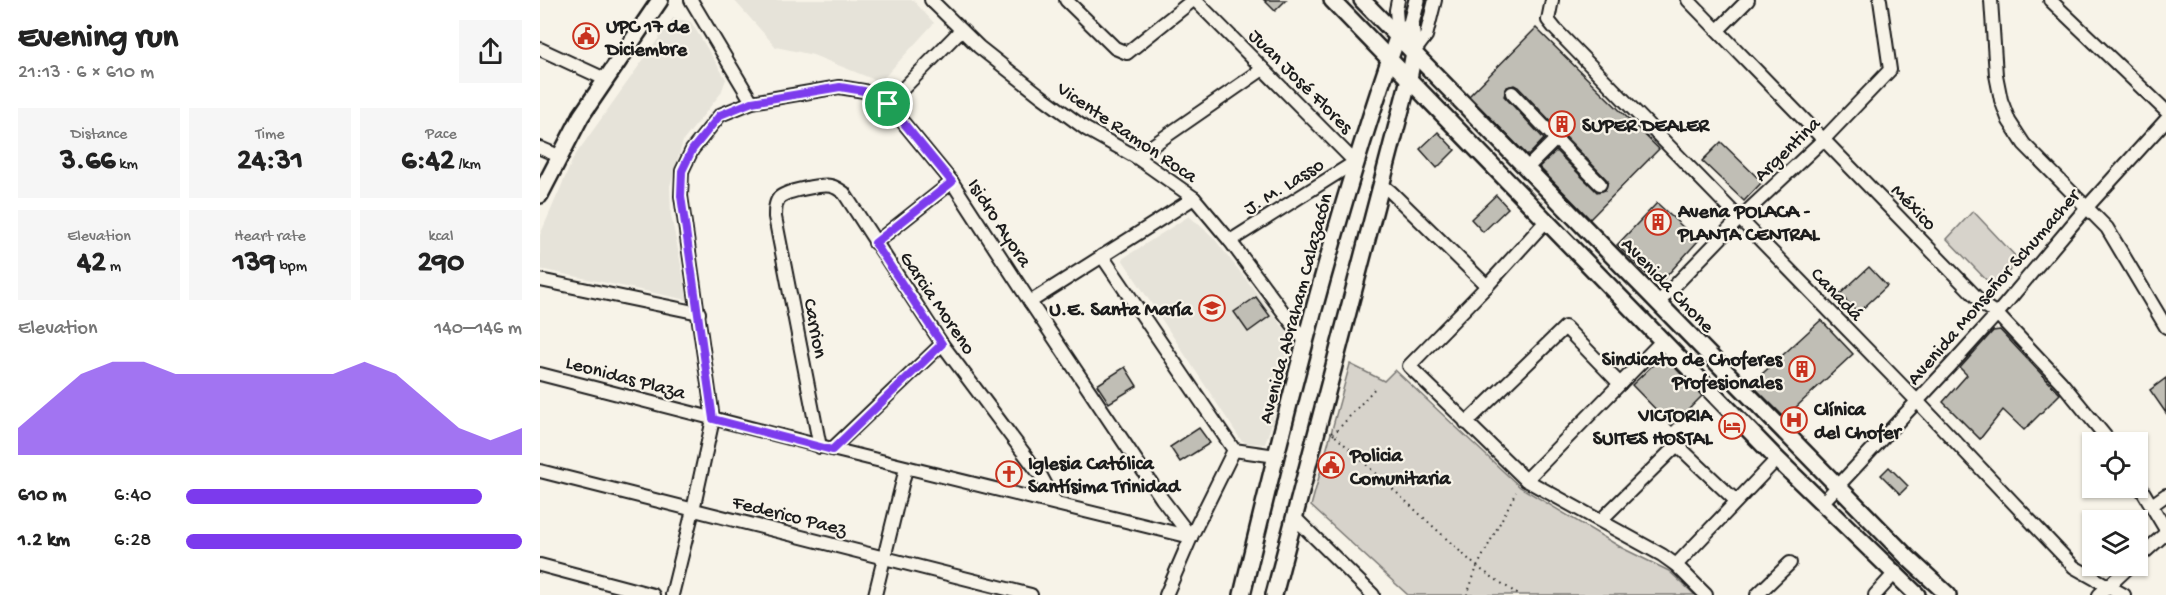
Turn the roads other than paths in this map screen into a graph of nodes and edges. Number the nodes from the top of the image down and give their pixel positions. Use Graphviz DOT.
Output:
graph roads {
  1 [pos="660,0"];
  2 [pos="691,0"];
  3 [pos="931,0"];
  4 [pos="1066,0"];
  5 [pos="1194,0"];
  6 [pos="1332,0"];
  7 [pos="1362,0"];
  8 [pos="1398,0"];
  9 [pos="1417,0"];
  10 [pos="1435,0"];
  11 [pos="1552,0"];
  12 [pos="1688,0"];
  13 [pos="1748,0"];
  14 [pos="1880,0"];
  15 [pos="1991,0"];
  16 [pos="2050,0"];
  17 [pos="1410,23"];
  18 [pos="961,30"];
  19 [pos="1718,30"];
  20 [pos="1398,35"];
  21 [pos="540,49"];
  22 [pos="1414,52"];
  23 [pos="1390,58"];
  24 [pos="1263,69"];
  25 [pos="1409,79"];
  26 [pos="605,80"];
  27 [pos="1512,93"];
  28 [pos="752,102"];
  29 [pos="888,104"];
  30 [pos="2166,111"];
  31 [pos="2166,120"];
  32 [pos="1556,139"];
  33 [pos="1823,140"];
  34 [pos="540,148"];
  35 [pos="559,156"];
  36 [pos="1136,157"];
  37 [pos="1355,162"];
  38 [pos="1527,168"];
  39 [pos="952,182"];
  40 [pos="1381,184"];
  41 [pos="1600,184"];
  42 [pos="540,195"];
  43 [pos="1194,198"];
  44 [pos="2087,207"];
  45 [pos="775,217"];
  46 [pos="1739,219"];
  47 [pos="1546,220"];
  48 [pos="1230,242"];
  49 [pos="875,243"];
  50 [pos="1102,256"];
  51 [pos="540,280"];
  52 [pos="1487,286"];
  53 [pos="1030,302"];
  54 [pos="1658,303"];
  55 [pos="699,313"];
  56 [pos="1997,314"];
  57 [pos="2166,327"];
  58 [pos="1305,341"];
  59 [pos="1662,341"];
  60 [pos="942,344"];
  61 [pos="540,374"];
  62 [pos="1620,384"];
  63 [pos="1917,401"];
  64 [pos="713,419"];
  65 [pos="1466,423"];
  66 [pos="2102,432"];
  67 [pos="826,448"];
  68 [pos="1234,450"];
  69 [pos="1276,456"];
  70 [pos="1778,459"];
  71 [pos="906,468"];
  72 [pos="540,471"];
  73 [pos="1526,480"];
  74 [pos="1837,486"];
  75 [pos="2166,495"];
  76 [pos="2148,498"];
  77 [pos="1736,501"];
  78 [pos="1055,502"];
  79 [pos="1822,503"];
  80 [pos="2152,505"];
  81 [pos="693,510"];
  82 [pos="1294,517"];
  83 [pos="1601,520"];
  84 [pos="2166,531"];
  85 [pos="1191,537"];
  86 [pos="2148,548"];
  87 [pos="884,557"];
  88 [pos="1790,564"];
  89 [pos="540,565"];
  90 [pos="1676,565"];
  91 [pos="1894,574"];
  92 [pos="2120,576"];
  93 [pos="2104,591"];
  94 [pos="653,595"];
  95 [pos="672,595"];
  96 [pos="875,595"];
  97 [pos="1031,595"];
  98 [pos="1166,595"];
  99 [pos="1242,595"];
  100 [pos="1274,595"];
  101 [pos="1373,595"];
  102 [pos="1706,595"];
  103 [pos="1757,595"];
  104 [pos="1875,595"];
  105 [pos="1917,595"];
  106 [pos="1948,595"];
  107 [pos="2124,595"];
  1 -- 26 [label="main road"];
  2 -- 28 [label="street"];
  3 -- 18 [label="street, Vicente Ramon Roca"];
  4 -- 5 [label="street"];
  5 -- 24 [label="street, Juan José Flores"];
  6 -- 23 [label="main road"];
  7 -- 20 [label="main road, Avenida Chone"];
  8 -- 20 [label="street, Avenida Abraham Calazacón"];
  9 -- 17 [label="main road, Avenida Abraham Calazacón"];
  10 -- 22 [label="street, Avenida Abraham Calazacón"];
  11 -- 46 [label="street, Canadá"];
  12 -- 19 [label="street, México"];
  13 -- 19 [label="street"];
  14 -- 33 [label="street, Argentina"];
  15 -- 44 [label="street"];
  16 -- 30 [label="street"];
  17 -- 20 [label="main road, Avenida Abraham Calazacón"];
  17 -- 22 [label="main road, Avenida Abraham Calazacón"];
  18 -- 29 [label="street"];
  18 -- 36 [label="street, Vicente Ramon Roca"];
  19 -- 33 [label="street, México"];
  20 -- 22 [label="main road, Avenida Chone"];
  20 -- 23 [label="main road, Avenida Abraham Calazacón"];
  21 -- 26 [label="street"];
  22 -- 25 [label="main road, Avenida Abraham Calazacón"];
  22 -- 38 [label="main road, Avenida Chone"];
  23 -- 25 [label="main road"];
  23 -- 37 [label="main road, Avenida Abraham Calazacón"];
  24 -- 36 [label="street"];
  24 -- 37 [label="street, Juan José Flores"];
  25 -- 40 [label="main road, Avenida Abraham Calazacón"];
  25 -- 47 [label="main road"];
  26 -- 35 [label="main road"];
  27 -- 32 [label="street"];
  28 -- 29 [label="street, Isidro Ayora"];
  28 -- 55 [label="street, Isidro Ayora"];
  29 -- 39 [label="street, Isidro Ayora"];
  31 -- 44 [label="street, Avenida Monseñor Schumacher"];
  32 -- 38 [label="street"];
  32 -- 41 [label="street"];
  33 -- 46 [label="street, Argentina"];
  33 -- 56 [label="street, México"];
  34 -- 35 [label="street"];
  35 -- 42 [label="main road"];
  36 -- 43 [label="street, Vicente Ramon Roca"];
  37 -- 48 [label="street, J. M. Lasso"];
  37 -- 58 [label="main road, Avenida Abraham Calazacón"];
  38 -- 54 [label="main road, Avenida Chone"];
  39 -- 49 [label="street"];
  39 -- 53 [label="street, Isidro Ayora"];
  40 -- 52 [label="street"];
  40 -- 82 [label="main road, Avenida Abraham Calazacón"];
  43 -- 48 [label="street, Vicente Ramon Roca"];
  43 -- 50 [label="street"];
  44 -- 56 [label="street, Avenida Monseñor Schumacher"];
  44 -- 57 [label="street"];
  45 -- 49 [label="street, Garcia Moreno"];
  45 -- 67 [label="street, Carrion"];
  46 -- 54 [label="street, Argentina"];
  46 -- 63 [label="street, Canadá"];
  47 -- 52 [label="street"];
  47 -- 59 [label="main road"];
  48 -- 58 [label="street, Vicente Ramon Roca"];
  49 -- 60 [label="street, Garcia Moreno"];
  50 -- 53 [label="street"];
  50 -- 68 [label="street"];
  51 -- 55 [label="street"];
  52 -- 65 [label="street"];
  53 -- 85 [label="street, Isidro Ayora"];
  54 -- 74 [label="main road, Avenida Chone"];
  55 -- 64 [label="street, Isidro Ayora"];
  56 -- 63 [label="street, Avenida Monseñor Schumacher"];
  56 -- 66 [label="street, México"];
  58 -- 69 [label="main road, Avenida Abraham Calazacón"];
  59 -- 62 [label="street"];
  59 -- 70 [label="main road"];
  60 -- 67 [label="street"];
  60 -- 78 [label="street, Garcia Moreno"];
  61 -- 64 [label="street, Leonidas Plaza"];
  62 -- 65 [label="street"];
  62 -- 73 [label="street"];
  63 -- 74 [label="street, Avenida Monseñor Schumacher"];
  63 -- 93 [label="street, Canadá"];
  64 -- 67 [label="street, Leonidas Plaza"];
  64 -- 81 [label="street, Isidro Ayora"];
  65 -- 73 [label="street"];
  67 -- 71 [label="street, Leonidas Plaza"];
  68 -- 69 [label="street"];
  68 -- 85 [label="street"];
  69 -- 99 [label="main road, Avenida Abraham Calazacón"];
  70 -- 77 [label="street"];
  70 -- 79 [label="main road"];
  71 -- 78 [label="street, Leonidas Plaza"];
  71 -- 87 [label="street"];
  72 -- 81 [label="street, Federico Paez"];
  73 -- 83 [label="street"];
  74 -- 79 [label="street, Avenida Monseñor Schumacher"];
  74 -- 106 [label="main road, Avenida Chone"];
  75 -- 80 [label="street"];
  76 -- 80 [label="street"];
  77 -- 83 [label="street"];
  77 -- 90 [label="street"];
  78 -- 85 [label="street, Leonidas Plaza"];
  79 -- 91 [label="main road"];
  80 -- 84 [label="street"];
  81 -- 87 [label="street, Federico Paez"];
  81 -- 95 [label="street, Isidro Ayora"];
  82 -- 100 [label="main road, Avenida Abraham Calazacón"];
  82 -- 101 [label="street"];
  83 -- 90 [label="street"];
  84 -- 86 [label="street"];
  85 -- 98 [label="street"];
  87 -- 96 [label="street"];
  87 -- 97 [label="street, Federico Paez"];
  88 -- 103 [label="street"];
  89 -- 94 [label="street"];
  90 -- 102 [label="street"];
  91 -- 104 [label="street"];
  91 -- 105 [label="main road"];
  92 -- 93 [label="street"];
  93 -- 107 [label="street, Canadá"];
}
